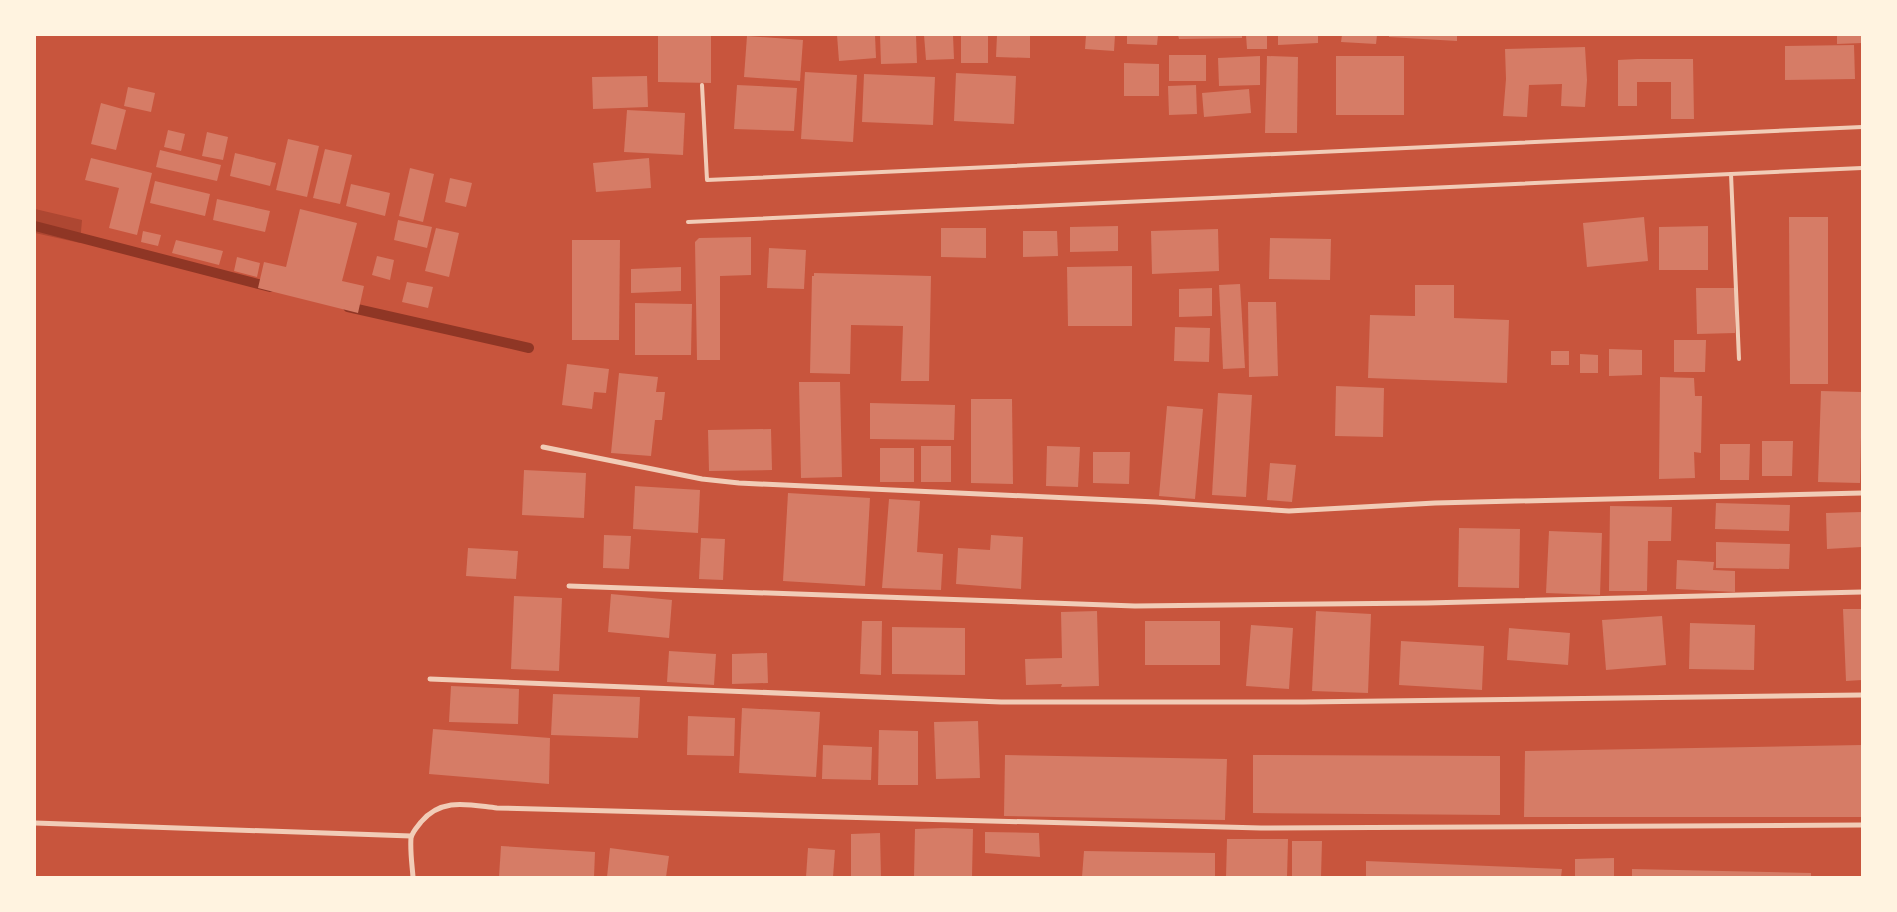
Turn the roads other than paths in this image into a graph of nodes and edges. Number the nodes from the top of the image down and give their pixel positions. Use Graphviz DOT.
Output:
graph roads {
  1 [pos="702,85"];
  2 [pos="1862,128"];
  3 [pos="1862,168"];
  4 [pos="1731,174"];
  5 [pos="688,222"];
  6 [pos="1739,360"];
  7 [pos="543,447"];
  8 [pos="1862,493"];
  9 [pos="570,586"];
  10 [pos="1862,592"];
  11 [pos="430,679"];
  12 [pos="1862,695"];
  13 [pos="35,823"];
  14 [pos="1862,825"];
  15 [pos="411,836"];
  16 [pos="413,877"];
  1 -- 2 [label="lane"];
  3 -- 4 [label="lane"];
  4 -- 5 [label="lane"];
  4 -- 6 [label="lane"];
  7 -- 8 [label="street"];
  9 -- 10 [label="street"];
  11 -- 12 [label="street"];
  13 -- 15 [label="street"];
  14 -- 15 [label="street"];
  15 -- 16 [label="street"];
}
